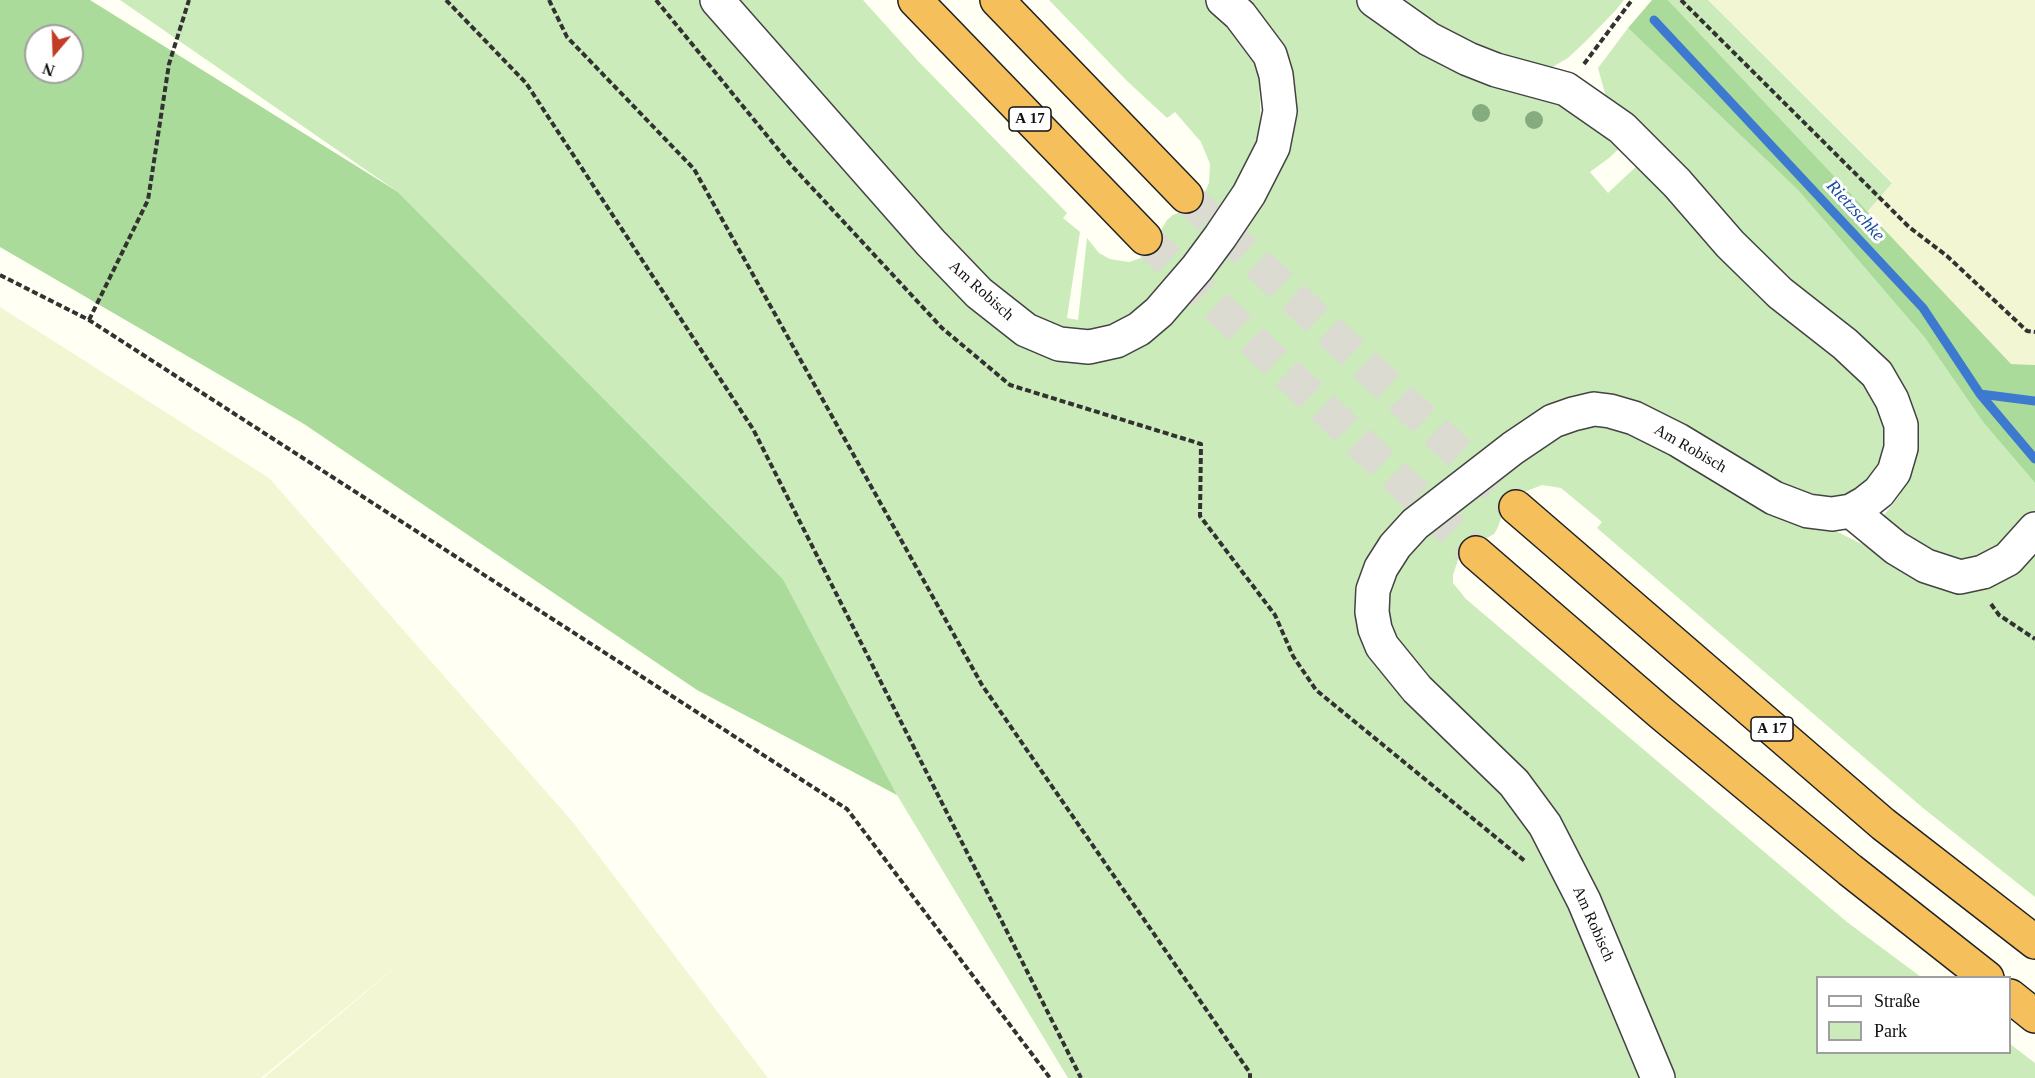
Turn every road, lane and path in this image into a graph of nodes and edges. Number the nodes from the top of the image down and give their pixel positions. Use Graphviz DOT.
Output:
graph roads {
  1 [pos="189,0"];
  2 [pos="446,0"];
  3 [pos="549,0"];
  4 [pos="656,0"];
  5 [pos="717,0"];
  6 [pos="915,0"];
  7 [pos="997,0"];
  8 [pos="1224,0"];
  9 [pos="1374,0"];
  10 [pos="1632,0"];
  11 [pos="1681,0"];
  12 [pos="1566,89"];
  13 [pos="1186,196"];
  14 [pos="1145,238"];
  15 [pos="0,275"];
  16 [pos="89,320"];
  17 [pos="2035,332"];
  18 [pos="1516,507"];
  19 [pos="1851,511"];
  20 [pos="2035,529"];
  21 [pos="1476,553"];
  22 [pos="1976,574"];
  23 [pos="2035,639"];
  24 [pos="1527,863"];
  25 [pos="2035,942"];
  26 [pos="1984,976"];
  27 [pos="2011,997"];
  28 [pos="2035,1016"];
  29 [pos="1050,1078"];
  30 [pos="1081,1078"];
  31 [pos="1250,1078"];
  32 [pos="1658,1078"];
  1 -- 16 [label="path"];
  2 -- 30 [label="path"];
  3 -- 31 [label="path"];
  4 -- 24 [label="path"];
  5 -- 8 [label="lane, Am Robisch"];
  6 -- 14 [label="highway, A 17"];
  7 -- 13 [label="highway"];
  9 -- 12 [label="lane"];
  10 -- 12 [label="path"];
  11 -- 17 [label="path"];
  12 -- 19 [label="lane"];
  15 -- 16 [label="path"];
  16 -- 29 [label="path"];
  18 -- 25 [label="highway, A 17"];
  19 -- 22 [label="lane"];
  19 -- 32 [label="lane, Am Robisch"];
  20 -- 22 [label="lane"];
  21 -- 26 [label="highway"];
  22 -- 23 [label="path"];
  27 -- 28 [label="highway"];
}
